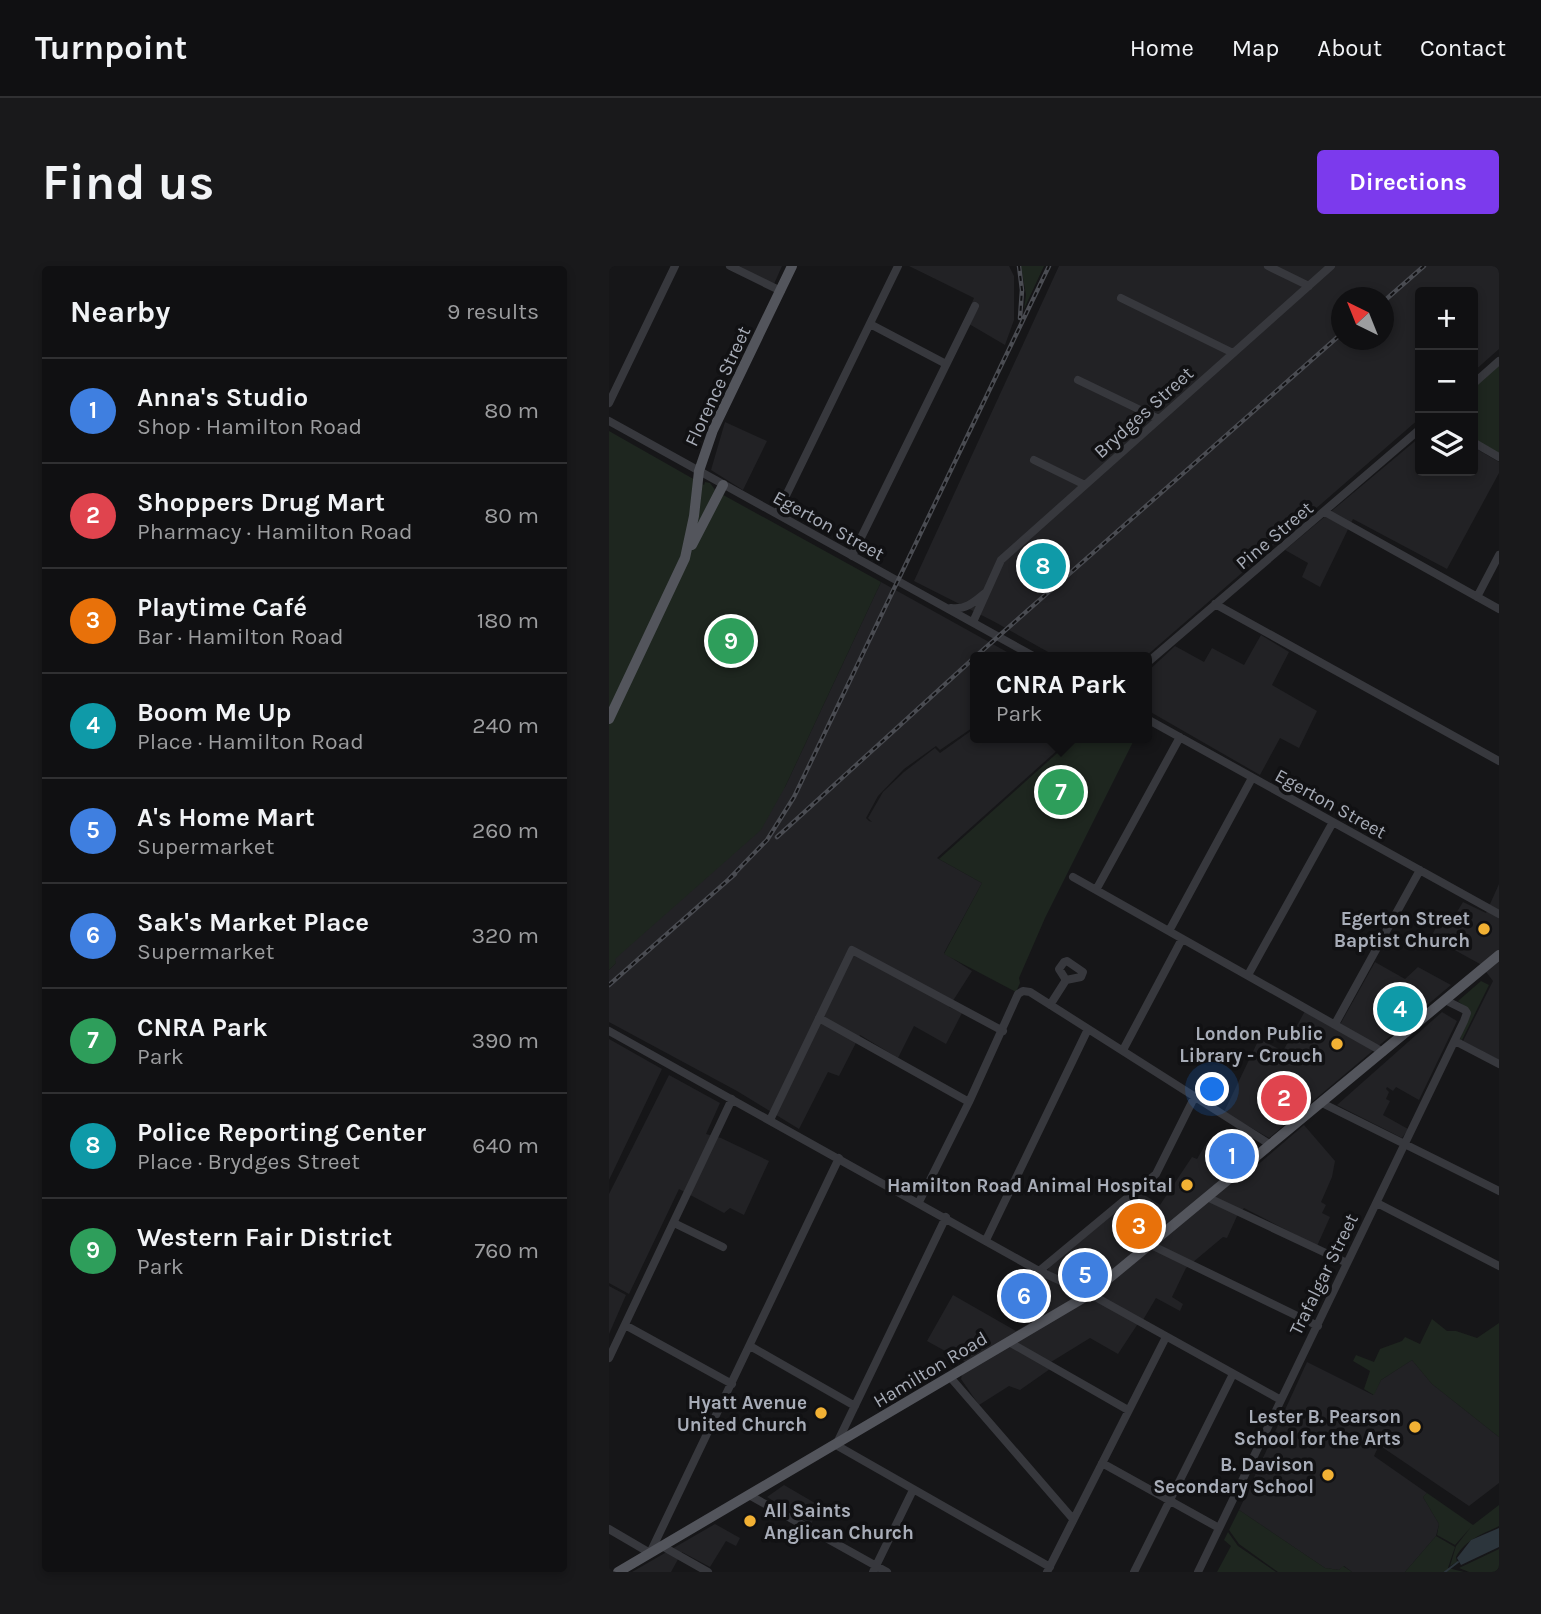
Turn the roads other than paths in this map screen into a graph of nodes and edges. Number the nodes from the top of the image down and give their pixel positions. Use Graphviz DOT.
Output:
graph roads {
  1 [pos="675,266"];
  2 [pos="730,266"];
  3 [pos="792,266"];
  4 [pos="898,266"];
  5 [pos="1268,266"];
  6 [pos="1331,266"];
  7 [pos="1309,286"];
  8 [pos="781,291"];
  9 [pos="1121,298"];
  10 [pos="975,306"];
  11 [pos="870,324"];
  12 [pos="1233,353"];
  13 [pos="1499,361"];
  14 [pos="946,364"];
  15 [pos="1078,380"];
  16 [pos="1478,380"];
  17 [pos="609,403"];
  18 [pos="1159,419"];
  19 [pos="609,421"];
  20 [pos="1415,433"];
  21 [pos="1478,445"];
  22 [pos="1499,457"];
  23 [pos="1034,460"];
  24 [pos="699,471"];
  25 [pos="723,485"];
  26 [pos="1085,485"];
  27 [pos="1325,512"];
  28 [pos="777,514"];
  29 [pos="1499,555"];
  30 [pos="852,556"];
  31 [pos="685,558"];
  32 [pos="989,590"];
  33 [pos="1477,597"];
  34 [pos="1215,604"];
  35 [pos="948,608"];
  36 [pos="1499,609"];
  37 [pos="973,622"];
  38 [pos="1026,652"];
  39 [pos="1152,659"];
  40 [pos="609,719"];
  41 [pos="1152,722"];
  42 [pos="1180,737"];
  43 [pos="1499,761"];
  44 [pos="1252,778"];
  45 [pos="1333,822"];
  46 [pos="1420,870"];
  47 [pos="1073,877"];
  48 [pos="1096,890"];
  49 [pos="1499,914"];
  50 [pos="1169,931"];
  51 [pos="1182,939"];
  52 [pos="1498,954"];
  53 [pos="1248,975"];
  54 [pos="1066,980"];
  55 [pos="1445,1000"];
  56 [pos="1051,1005"];
  57 [pos="819,1018"];
  58 [pos="1335,1024"];
  59 [pos="1088,1029"];
  60 [pos="609,1031"];
  61 [pos="1003,1031"];
  62 [pos="1455,1041"];
  63 [pos="1123,1050"];
  64 [pos="1383,1052"];
  65 [pos="1499,1064"];
  66 [pos="1195,1096"];
  67 [pos="732,1099"];
  68 [pos="969,1102"];
  69 [pos="1322,1102"];
  70 [pos="770,1120"];
  71 [pos="1405,1144"];
  72 [pos="1272,1145"];
  73 [pos="839,1158"];
  74 [pos="1499,1191"];
  75 [pos="1209,1198"];
  76 [pos="919,1202"];
  77 [pos="1377,1203"];
  78 [pos="946,1217"];
  79 [pos="674,1223"];
  80 [pos="986,1240"];
  81 [pos="1151,1245"];
  82 [pos="723,1247"];
  83 [pos="1347,1264"];
  84 [pos="1499,1266"];
  85 [pos="1039,1271"];
  86 [pos="1090,1294"];
  87 [pos="625,1325"];
  88 [pos="1318,1326"];
  89 [pos="1166,1337"];
  90 [pos="1009,1342"];
  91 [pos="750,1346"];
  92 [pos="609,1358"];
  93 [pos="1233,1374"];
  94 [pos="950,1377"];
  95 [pos="732,1384"];
  96 [pos="1281,1400"];
  97 [pos="855,1406"];
  98 [pos="1128,1410"];
  99 [pos="836,1445"];
  100 [pos="1102,1463"];
  101 [pos="913,1490"];
  102 [pos="750,1495"];
  103 [pos="1169,1501"];
  104 [pos="1073,1519"];
  105 [pos="1219,1528"];
  106 [pos="609,1529"];
  107 [pos="662,1546"];
  108 [pos="650,1553"];
  109 [pos="874,1569"];
  110 [pos="1048,1569"];
  111 [pos="618,1572"];
  112 [pos="708,1572"];
  113 [pos="887,1572"];
  114 [pos="1134,1572"];
  115 [pos="1198,1572"];
  1 -- 17 [label="street"];
  2 -- 8 [label="street"];
  3 -- 8 [label="main road, Florence Street"];
  4 -- 11 [label="street"];
  5 -- 7 [label="street"];
  6 -- 7 [label="street, Brydges Street"];
  7 -- 12 [label="street, Brydges Street"];
  8 -- 24 [label="main road, Florence Street"];
  9 -- 12 [label="street"];
  10 -- 14 [label="street"];
  11 -- 14 [label="street"];
  11 -- 28 [label="street"];
  12 -- 18 [label="street, Brydges Street"];
  13 -- 16 [label="street"];
  14 -- 30 [label="street"];
  15 -- 18 [label="street"];
  18 -- 26 [label="street, Brydges Street"];
  19 -- 24 [label="street, Egerton Street"];
  20 -- 27 [label="street, Pine Street"];
  21 -- 22 [label="street"];
  23 -- 26 [label="street"];
  24 -- 25 [label="street, Egerton Street"];
  24 -- 31 [label="main road, Florence Street"];
  25 -- 28 [label="street, Egerton Street"];
  25 -- 31 [label="main road"];
  26 -- 32 [label="street, Brydges Street"];
  27 -- 33 [label="street"];
  27 -- 34 [label="street, Pine Street"];
  28 -- 30 [label="street, Egerton Street"];
  29 -- 33 [label="street"];
  30 -- 35 [label="street, Egerton Street"];
  31 -- 40 [label="main road, Florence Street"];
  32 -- 35 [label="street"];
  32 -- 37 [label="street, Brydges Street"];
  33 -- 36 [label="street"];
  34 -- 39 [label="street, Pine Street"];
  34 -- 43 [label="street"];
  35 -- 37 [label="street, Egerton Street"];
  37 -- 38 [label="street, Egerton Street"];
  41 -- 42 [label="street, Egerton Street"];
  42 -- 44 [label="street, Egerton Street"];
  42 -- 48 [label="street"];
  44 -- 45 [label="street, Egerton Street"];
  44 -- 50 [label="street"];
  45 -- 46 [label="street, Egerton Street"];
  45 -- 53 [label="street"];
  46 -- 49 [label="street, Egerton Street"];
  46 -- 58 [label="street"];
  47 -- 48 [label="street"];
  48 -- 50 [label="street"];
  50 -- 51 [label="street"];
  51 -- 53 [label="street"];
  51 -- 63 [label="street"];
  52 -- 55 [label="main road, Hamilton Road"];
  53 -- 58 [label="street"];
  54 -- 56 [label="street"];
  55 -- 62 [label="street, Trafalgar Street"];
  55 -- 64 [label="main road, Hamilton Road"];
  56 -- 59 [label="street"];
  56 -- 61 [label="street"];
  57 -- 61 [label="street"];
  57 -- 68 [label="street"];
  57 -- 70 [label="street"];
  58 -- 64 [label="street"];
  59 -- 63 [label="street"];
  59 -- 80 [label="street"];
  60 -- 67 [label="street"];
  61 -- 68 [label="street"];
  62 -- 65 [label="street"];
  62 -- 71 [label="street, Trafalgar Street"];
  63 -- 66 [label="street"];
  64 -- 69 [label="main road, Hamilton Road"];
  66 -- 72 [label="street"];
  66 -- 85 [label="street"];
  67 -- 70 [label="street"];
  67 -- 79 [label="street"];
  68 -- 76 [label="street"];
  69 -- 71 [label="street"];
  69 -- 72 [label="main road, Hamilton Road"];
  70 -- 73 [label="street"];
  71 -- 74 [label="street"];
  71 -- 77 [label="street, Trafalgar Street"];
  72 -- 75 [label="main road, Hamilton Road"];
  73 -- 76 [label="street"];
  73 -- 91 [label="street"];
  75 -- 81 [label="main road, Hamilton Road"];
  75 -- 83 [label="street"];
  76 -- 78 [label="street"];
  77 -- 83 [label="street, Trafalgar Street"];
  77 -- 84 [label="street"];
  78 -- 80 [label="street"];
  78 -- 97 [label="street"];
  79 -- 82 [label="street"];
  79 -- 87 [label="street"];
  80 -- 85 [label="street"];
  81 -- 86 [label="main road, Hamilton Road"];
  81 -- 88 [label="street"];
  83 -- 88 [label="street, Trafalgar Street"];
  85 -- 86 [label="street"];
  86 -- 89 [label="street"];
  86 -- 90 [label="main road, Hamilton Road"];
  87 -- 92 [label="street"];
  87 -- 95 [label="street"];
  88 -- 96 [label="street, Trafalgar Street"];
  89 -- 93 [label="street"];
  89 -- 98 [label="street"];
  90 -- 94 [label="main road, Hamilton Road"];
  90 -- 98 [label="street"];
  91 -- 95 [label="street"];
  91 -- 97 [label="street"];
  93 -- 96 [label="street"];
  93 -- 103 [label="street"];
  94 -- 99 [label="main road, Hamilton Road"];
  94 -- 104 [label="street"];
  95 -- 108 [label="street"];
  96 -- 105 [label="street, Trafalgar Street"];
  97 -- 99 [label="street"];
  98 -- 100 [label="street"];
  99 -- 101 [label="street"];
  99 -- 102 [label="main road, Hamilton Road"];
  100 -- 103 [label="street"];
  100 -- 104 [label="street"];
  101 -- 109 [label="street"];
  101 -- 110 [label="street"];
  102 -- 107 [label="main road, Hamilton Road"];
  102 -- 109 [label="street"];
  103 -- 105 [label="street"];
  103 -- 114 [label="street"];
  104 -- 110 [label="street"];
  105 -- 115 [label="street, Trafalgar Street"];
  106 -- 108 [label="street"];
  107 -- 108 [label="main road, Hamilton Road"];
  107 -- 112 [label="street"];
  108 -- 111 [label="main road, Hamilton Road"];
  109 -- 113 [label="street"];
}
